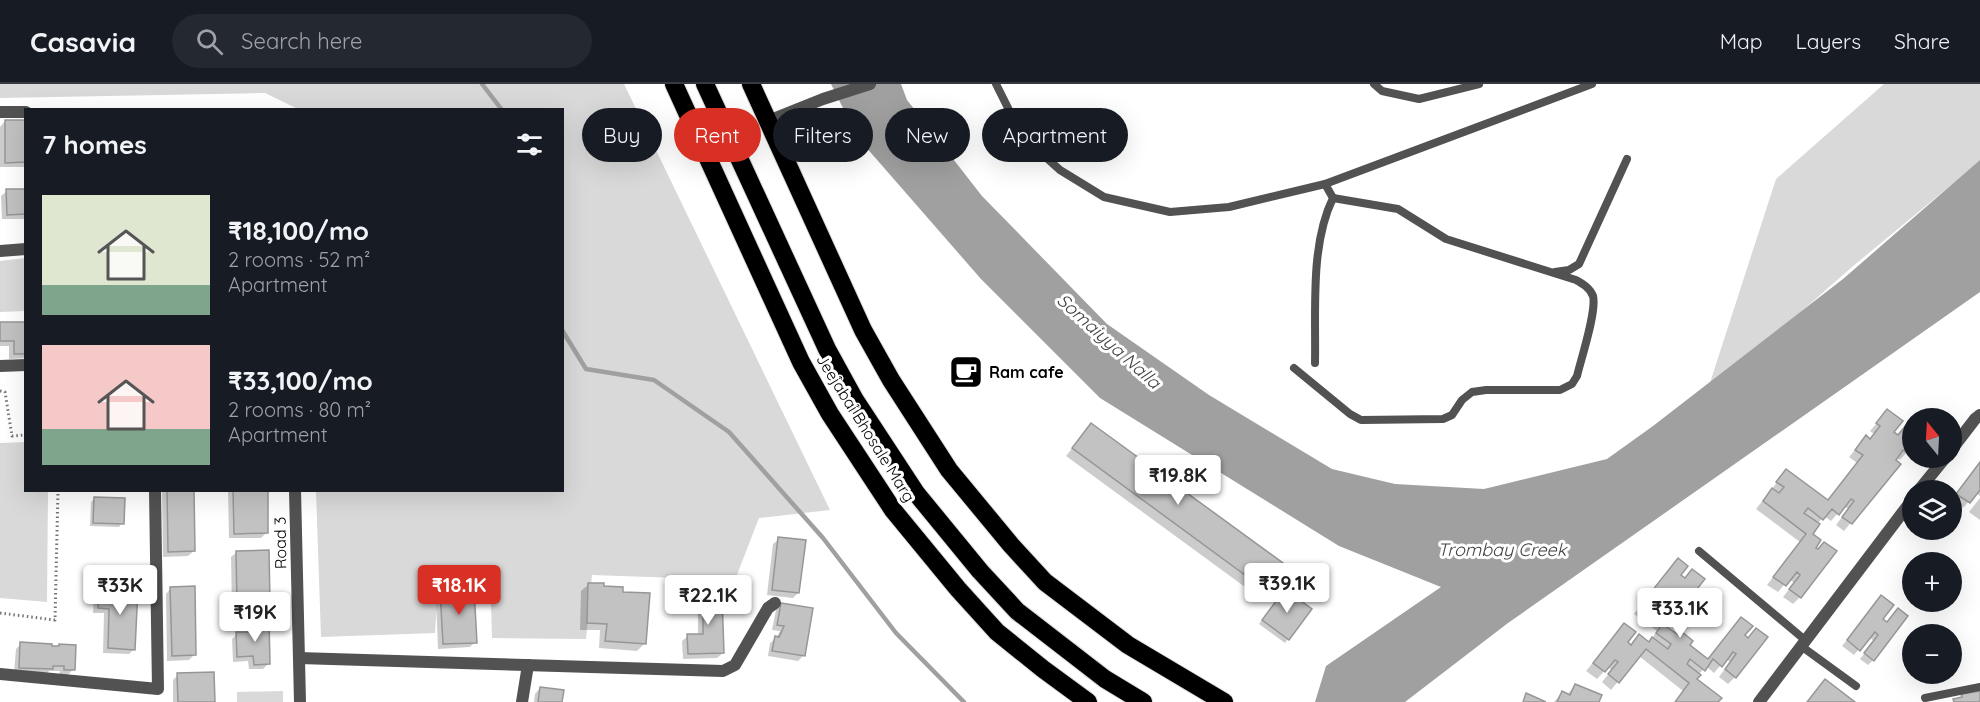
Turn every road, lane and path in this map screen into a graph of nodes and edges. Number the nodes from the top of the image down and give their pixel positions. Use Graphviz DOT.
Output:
graph roads {
  1 [pos="674,84"];
  2 [pos="705,84"];
  3 [pos="751,84"];
  4 [pos="870,84"];
  5 [pos="996,84"];
  6 [pos="1374,84"];
  7 [pos="1479,84"];
  8 [pos="1592,84"];
  9 [pos="0,112"];
  10 [pos="24,112"];
  11 [pos="768,121"];
  12 [pos="1628,159"];
  13 [pos="1325,184"];
  14 [pos="1333,198"];
  15 [pos="24,249"];
  16 [pos="0,251"];
  17 [pos="1551,272"];
  18 [pos="1315,363"];
  19 [pos="24,365"];
  20 [pos="0,366"];
  21 [pos="1294,368"];
  22 [pos="0,392"];
  23 [pos="1980,415"];
  24 [pos="24,435"];
  25 [pos="1962,435"];
  26 [pos="1937,468"];
  27 [pos="1927,480"];
  28 [pos="58,492"];
  29 [pos="155,492"];
  30 [pos="295,492"];
  31 [pos="1902,513"];
  32 [pos="1699,551"];
  33 [pos="775,603"];
  34 [pos="0,613"];
  35 [pos="1803,643"];
  36 [pos="298,658"];
  37 [pos="528,665"];
  38 [pos="0,674"];
  39 [pos="1856,686"];
  40 [pos="1980,687"];
  41 [pos="1925,698"];
  42 [pos="300,702"];
  43 [pos="522,702"];
  44 [pos="1088,702"];
  45 [pos="1143,702"];
  46 [pos="1224,702"];
  47 [pos="1759,702"];
  1 -- 44 [label="highway, Jeejabai Bhosale Marg"];
  2 -- 45 [label="highway"];
  3 -- 11 [label="highway"];
  4 -- 11 [label="street"];
  5 -- 13 [label="lane"];
  6 -- 7 [label="lane"];
  8 -- 13 [label="lane"];
  9 -- 10 [label="street"];
  11 -- 46 [label="highway"];
  12 -- 17 [label="lane"];
  13 -- 14 [label="lane"];
  14 -- 17 [label="lane"];
  14 -- 18 [label="lane"];
  15 -- 16 [label="street"];
  17 -- 21 [label="lane"];
  19 -- 20 [label="street"];
  22 -- 24 [label="path"];
  23 -- 25 [label="street"];
  26 -- 27 [label="street"];
  28 -- 34 [label="path"];
  29 -- 38 [label="street"];
  30 -- 36 [label="street, Road 3"];
  31 -- 35 [label="street"];
  32 -- 35 [label="lane"];
  33 -- 37 [label="street"];
  35 -- 39 [label="lane"];
  35 -- 47 [label="street"];
  36 -- 37 [label="street"];
  36 -- 42 [label="street, Road 3"];
  37 -- 43 [label="street"];
  40 -- 41 [label="lane"];
}
